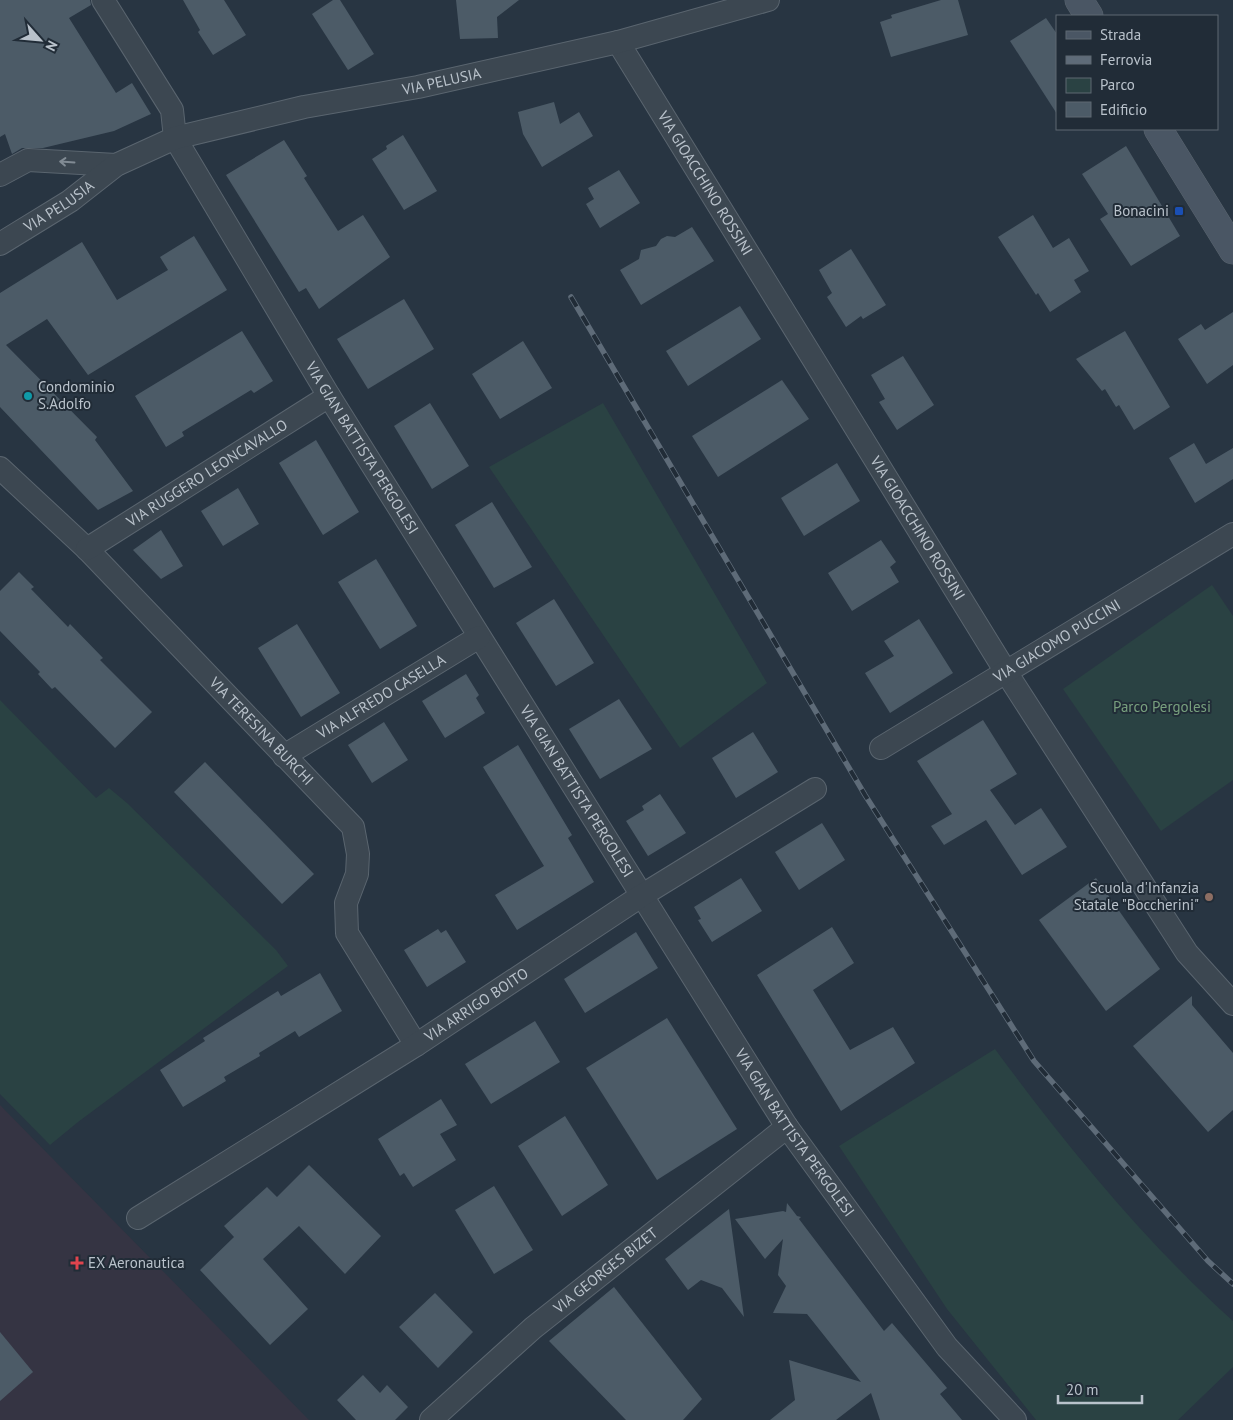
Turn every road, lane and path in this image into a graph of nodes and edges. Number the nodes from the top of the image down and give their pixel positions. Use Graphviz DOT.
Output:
graph roads {
  1 [pos="103,0"];
  2 [pos="768,0"];
  3 [pos="1079,0"];
  4 [pos="1088,15"];
  5 [pos="618,42"];
  6 [pos="1159,130"];
  7 [pos="175,138"];
  8 [pos="116,165"];
  9 [pos="0,175"];
  10 [pos="0,244"];
  11 [pos="1233,250"];
  12 [pos="329,396"];
  13 [pos="0,468"];
  14 [pos="1233,534"];
  15 [pos="87,549"];
  16 [pos="479,637"];
  17 [pos="1006,672"];
  18 [pos="881,748"];
  19 [pos="284,756"];
  20 [pos="815,789"];
  21 [pos="641,896"];
  22 [pos="1233,1004"];
  23 [pos="416,1045"];
  24 [pos="787,1127"];
  25 [pos="138,1218"];
  26 [pos="431,1420"];
  27 [pos="1014,1420"];
  1 -- 7 [label="street"];
  2 -- 5 [label="street, VIA PELUSIA"];
  3 -- 4 [label="main road"];
  5 -- 7 [label="street, VIA PELUSIA"];
  5 -- 17 [label="street, VIA GIOACCHINO ROSSINI"];
  6 -- 11 [label="main road"];
  7 -- 8 [label="street, VIA PELUSIA"];
  7 -- 12 [label="street, VIA GIAN BATTISTA PERGOLESI"];
  8 -- 9 [label="street, VIA PELUSIA, one-way"];
  8 -- 10 [label="street, VIA PELUSIA"];
  12 -- 15 [label="street, VIA RUGGERO LEONCAVALLO"];
  12 -- 16 [label="street, VIA GIAN BATTISTA PERGOLESI"];
  13 -- 15 [label="street, VIA TERESINA BURCHI"];
  14 -- 17 [label="street, VIA GIACOMO PUCCINI"];
  15 -- 19 [label="street, VIA TERESINA BURCHI"];
  16 -- 19 [label="street, VIA ALFREDO CASELLA"];
  16 -- 21 [label="street, VIA GIAN BATTISTA PERGOLESI"];
  17 -- 18 [label="street, VIA GIACOMO PUCCINI"];
  17 -- 22 [label="street, VIA GIOACCHINO ROSSINI"];
  19 -- 23 [label="street, VIA TERESINA BURCHI"];
  20 -- 21 [label="street, VIA ARRIGO BOITO"];
  21 -- 23 [label="street, VIA ARRIGO BOITO"];
  21 -- 24 [label="street, VIA GIAN BATTISTA PERGOLESI"];
  23 -- 25 [label="street, VIA ARRIGO BOITO"];
  24 -- 26 [label="street, VIA GEORGES BIZET"];
  24 -- 27 [label="street, VIA GIAN BATTISTA PERGOLESI"];
}
